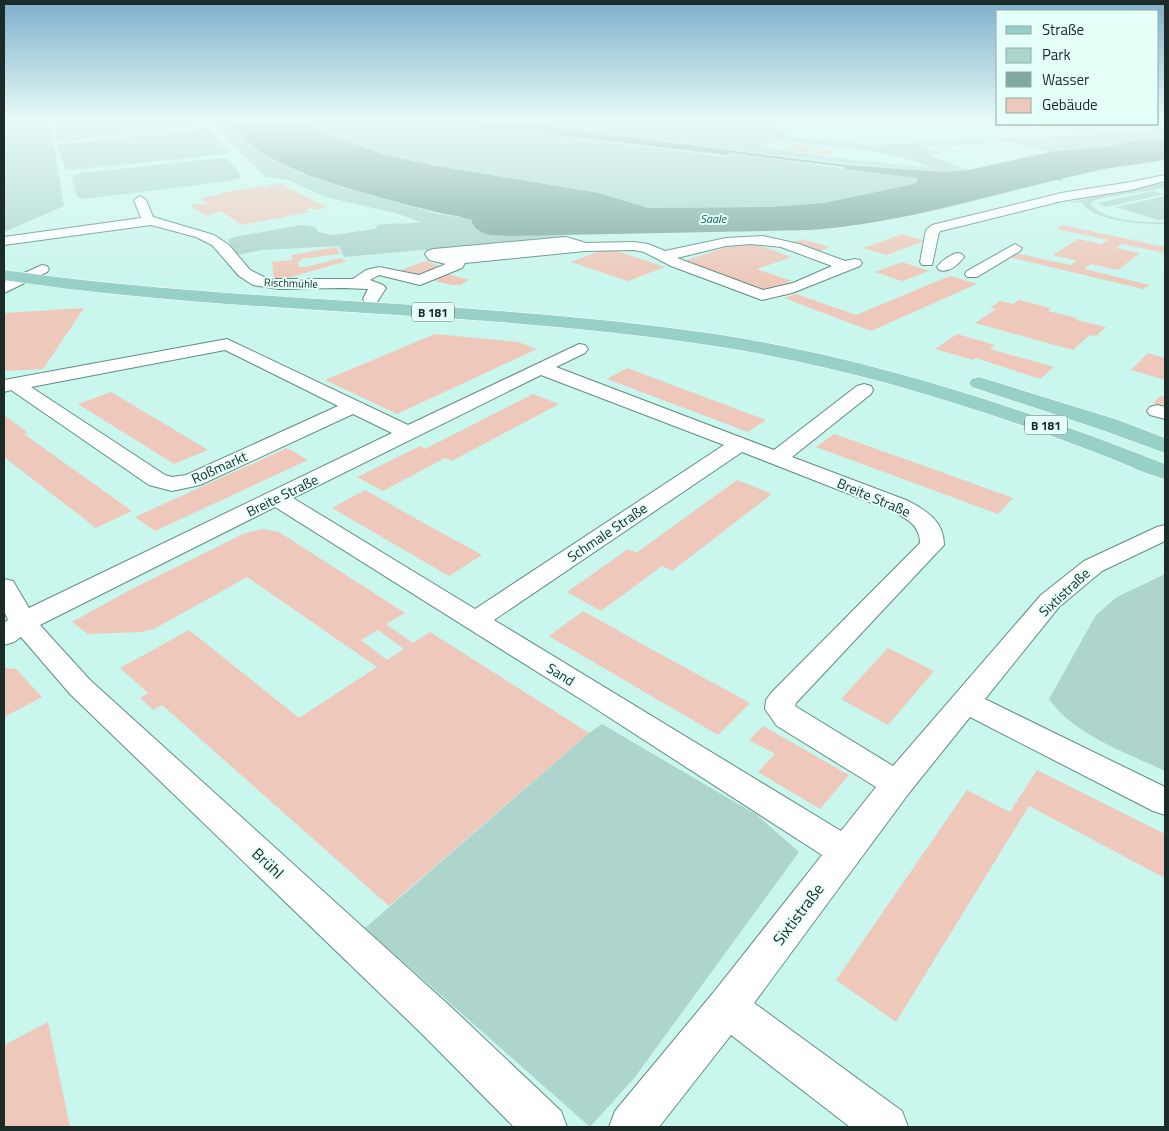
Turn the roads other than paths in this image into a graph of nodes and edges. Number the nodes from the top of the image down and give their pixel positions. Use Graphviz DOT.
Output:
graph roads {
  1 [pos="1165,178"];
  2 [pos="140,200"];
  3 [pos="151,221"];
  4 [pos="4,241"];
  5 [pos="585,247"];
  6 [pos="1015,248"];
  7 [pos="664,256"];
  8 [pos="957,256"];
  9 [pos="460,258"];
  10 [pos="927,262"];
  11 [pos="4,265"];
  12 [pos="944,266"];
  13 [pos="42,269"];
  14 [pos="972,274"];
  15 [pos="4,275"];
  16 [pos="23,278"];
  17 [pos="358,283"];
  18 [pos="4,288"];
  19 [pos="371,299"];
  20 [pos="579,350"];
  21 [pos="848,358"];
  22 [pos="541,368"];
  23 [pos="931,379"];
  24 [pos="9,385"];
  25 [pos="864,390"];
  26 [pos="354,406"];
  27 [pos="408,433"];
  28 [pos="740,444"];
  29 [pos="1165,446"];
  30 [pos="777,458"];
  31 [pos="1165,472"];
  32 [pos="276,498"];
  33 [pos="1165,532"];
  34 [pos="4,587"];
  35 [pos="475,620"];
  36 [pos="13,629"];
  37 [pos="967,702"];
  38 [pos="898,784"];
  39 [pos="1165,802"];
  40 [pos="845,852"];
  41 [pos="727,1007"];
  42 [pos="545,1127"];
  43 [pos="631,1127"];
  44 [pos="886,1127"];
  1 -- 10 [label="street"];
  2 -- 3 [label="street"];
  3 -- 4 [label="street, Rischmühle"];
  3 -- 17 [label="street, Rischmühle"];
  5 -- 7 [label="street"];
  5 -- 9 [label="street"];
  5 -- 9 [label="street"];
  6 -- 14 [label="street"];
  7 -- 7 [label="street"];
  8 -- 12 [label="street"];
  9 -- 17 [label="street"];
  11 -- 13 [label="main road, B 181"];
  13 -- 16 [label="street"];
  13 -- 19 [label="main road, B 181"];
  15 -- 16 [label="main road, B 181"];
  16 -- 18 [label="street"];
  16 -- 21 [label="main road, B 181"];
  17 -- 19 [label="street, Rischmühle"];
  19 -- 21 [label="main road, B 181"];
  20 -- 22 [label="street, Breite Straße"];
  21 -- 23 [label="main road, B 181"];
  22 -- 27 [label="street, Breite Straße"];
  22 -- 28 [label="street, Breite Straße"];
  23 -- 29 [label="main road, B 181"];
  23 -- 31 [label="main road, B 181"];
  24 -- 26 [label="street, Roßmarkt"];
  24 -- 26 [label="street, Roßmarkt"];
  25 -- 30 [label="street"];
  26 -- 27 [label="street, Roßmarkt"];
  27 -- 32 [label="street, Breite Straße"];
  28 -- 30 [label="street, Breite Straße"];
  28 -- 35 [label="street, Schmale Straße"];
  30 -- 38 [label="street, Breite Straße"];
  32 -- 35 [label="street, Sand"];
  32 -- 36 [label="street, Breite Straße"];
  33 -- 37 [label="street, Sixtistraße"];
  34 -- 36 [label="street, Brühl"];
  35 -- 40 [label="street, Sand"];
  36 -- 42 [label="street, Brühl"];
  37 -- 38 [label="street, Sixtistraße"];
  37 -- 39 [label="street"];
  38 -- 40 [label="street, Sixtistraße"];
  40 -- 41 [label="street, Sixtistraße"];
  41 -- 43 [label="street, Sixtistraße"];
  41 -- 44 [label="street"];
}
